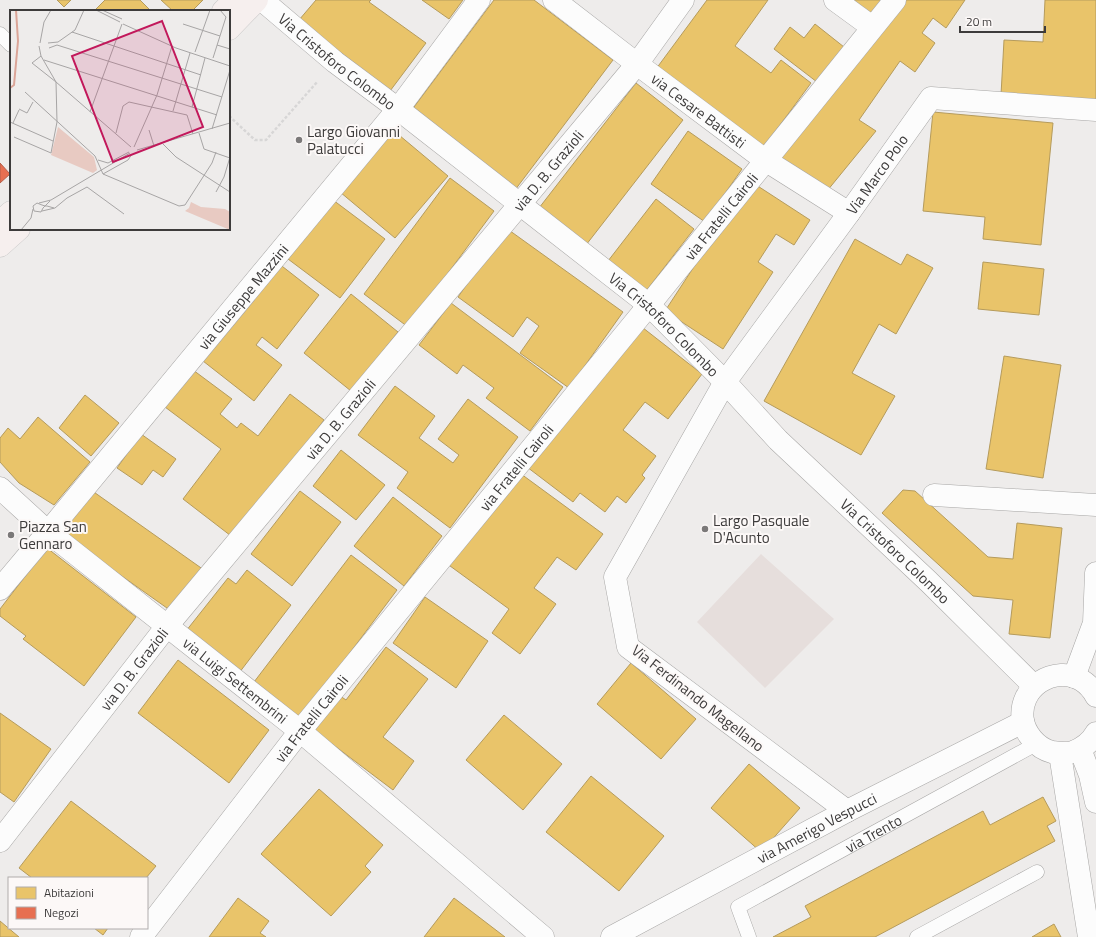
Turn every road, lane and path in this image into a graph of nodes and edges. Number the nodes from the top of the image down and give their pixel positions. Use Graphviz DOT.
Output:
graph roads {
  1 [pos="234,0"];
  2 [pos="257,0"];
  3 [pos="262,0"];
  4 [pos="479,0"];
  5 [pos="554,0"];
  6 [pos="683,0"];
  7 [pos="835,0"];
  8 [pos="895,0"];
  9 [pos="224,10"];
  10 [pos="872,27"];
  11 [pos="230,28"];
  12 [pos="0,34"];
  13 [pos="10,44"];
  14 [pos="335,62"];
  15 [pos="637,64"];
  16 [pos="398,109"];
  17 [pos="1096,110"];
  18 [pos="230,117"];
  19 [pos="765,160"];
  20 [pos="520,205"];
  21 [pos="10,213"];
  22 [pos="849,213"];
  23 [pos="0,222"];
  24 [pos="18,230"];
  25 [pos="0,246"];
  26 [pos="649,306"];
  27 [pos="724,382"];
  28 [pos="0,488"];
  29 [pos="934,495"];
  30 [pos="1096,505"];
  31 [pos="48,532"];
  32 [pos="1096,573"];
  33 [pos="0,589"];
  34 [pos="167,626"];
  35 [pos="1074,677"];
  36 [pos="1034,686"];
  37 [pos="1096,696"];
  38 [pos="1023,722"];
  39 [pos="300,731"];
  40 [pos="1085,742"];
  41 [pos="1036,744"];
  42 [pos="1096,802"];
  43 [pos="847,811"];
  44 [pos="0,841"];
  45 [pos="1037,872"];
  46 [pos="148,928"];
  47 [pos="147,929"];
  48 [pos="141,937"];
  49 [pos="543,937"];
  50 [pos="612,937"];
  51 [pos="748,937"];
  52 [pos="917,937"];
  53 [pos="1089,937"];
  1 -- 9 [label="main road"];
  2 -- 11 [label="main road"];
  3 -- 14 [label="street, Via Cristoforo Colombo"];
  4 -- 16 [label="street, via Giuseppe Mazzini"];
  5 -- 15 [label="street, via Cesare Battisti"];
  6 -- 15 [label="street, via D. B. Grazioli"];
  7 -- 10 [label="street"];
  8 -- 10 [label="street, via Fratelli Cairoli"];
  10 -- 19 [label="street, via Fratelli Cairoli"];
  12 -- 13 [label="lane"];
  14 -- 16 [label="street, Via Cristoforo Colombo"];
  14 -- 18 [label="path"];
  15 -- 19 [label="street, via Cesare Battisti"];
  15 -- 20 [label="street, via D. B. Grazioli"];
  16 -- 20 [label="street, Via Cristoforo Colombo"];
  16 -- 31 [label="street, via Giuseppe Mazzini"];
  17 -- 22 [label="street, Via Marco Polo"];
  19 -- 22 [label="street, via Cesare Battisti"];
  19 -- 26 [label="street, via Fratelli Cairoli"];
  20 -- 26 [label="street, Via Cristoforo Colombo"];
  20 -- 34 [label="street, via D. B. Grazioli"];
  21 -- 23 [label="main road"];
  22 -- 27 [label="street, Via Marco Polo"];
  24 -- 25 [label="main road"];
  26 -- 27 [label="street, Via Cristoforo Colombo"];
  26 -- 39 [label="street, via Fratelli Cairoli"];
  27 -- 36 [label="street, Via Cristoforo Colombo"];
  27 -- 43 [label="street, Via Ferdinando Magellano"];
  28 -- 31 [label="street, via Luigi Settembrini"];
  29 -- 30 [label="street"];
  31 -- 33 [label="street, via Giuseppe Mazzini"];
  31 -- 34 [label="street, via Luigi Settembrini"];
  32 -- 35 [label="street"];
  34 -- 39 [label="street, via Luigi Settembrini"];
  34 -- 44 [label="street, via D. B. Grazioli"];
  35 -- 36 [label="street"];
  35 -- 37 [label="street"];
  36 -- 38 [label="street"];
  38 -- 41 [label="street"];
  38 -- 43 [label="street, via Amerigo Vespucci"];
  39 -- 46 [label="street, via Fratelli Cairoli"];
  39 -- 49 [label="street, via Luigi Settembrini"];
  40 -- 41 [label="street"];
  40 -- 42 [label="street"];
  40 -- 53 [label="street"];
  41 -- 51 [label="lane, via Trento"];
  43 -- 50 [label="street, via Amerigo Vespucci"];
  45 -- 52 [label="lane"];
  47 -- 48 [label="street, via Fratelli Cairoli"];
}
